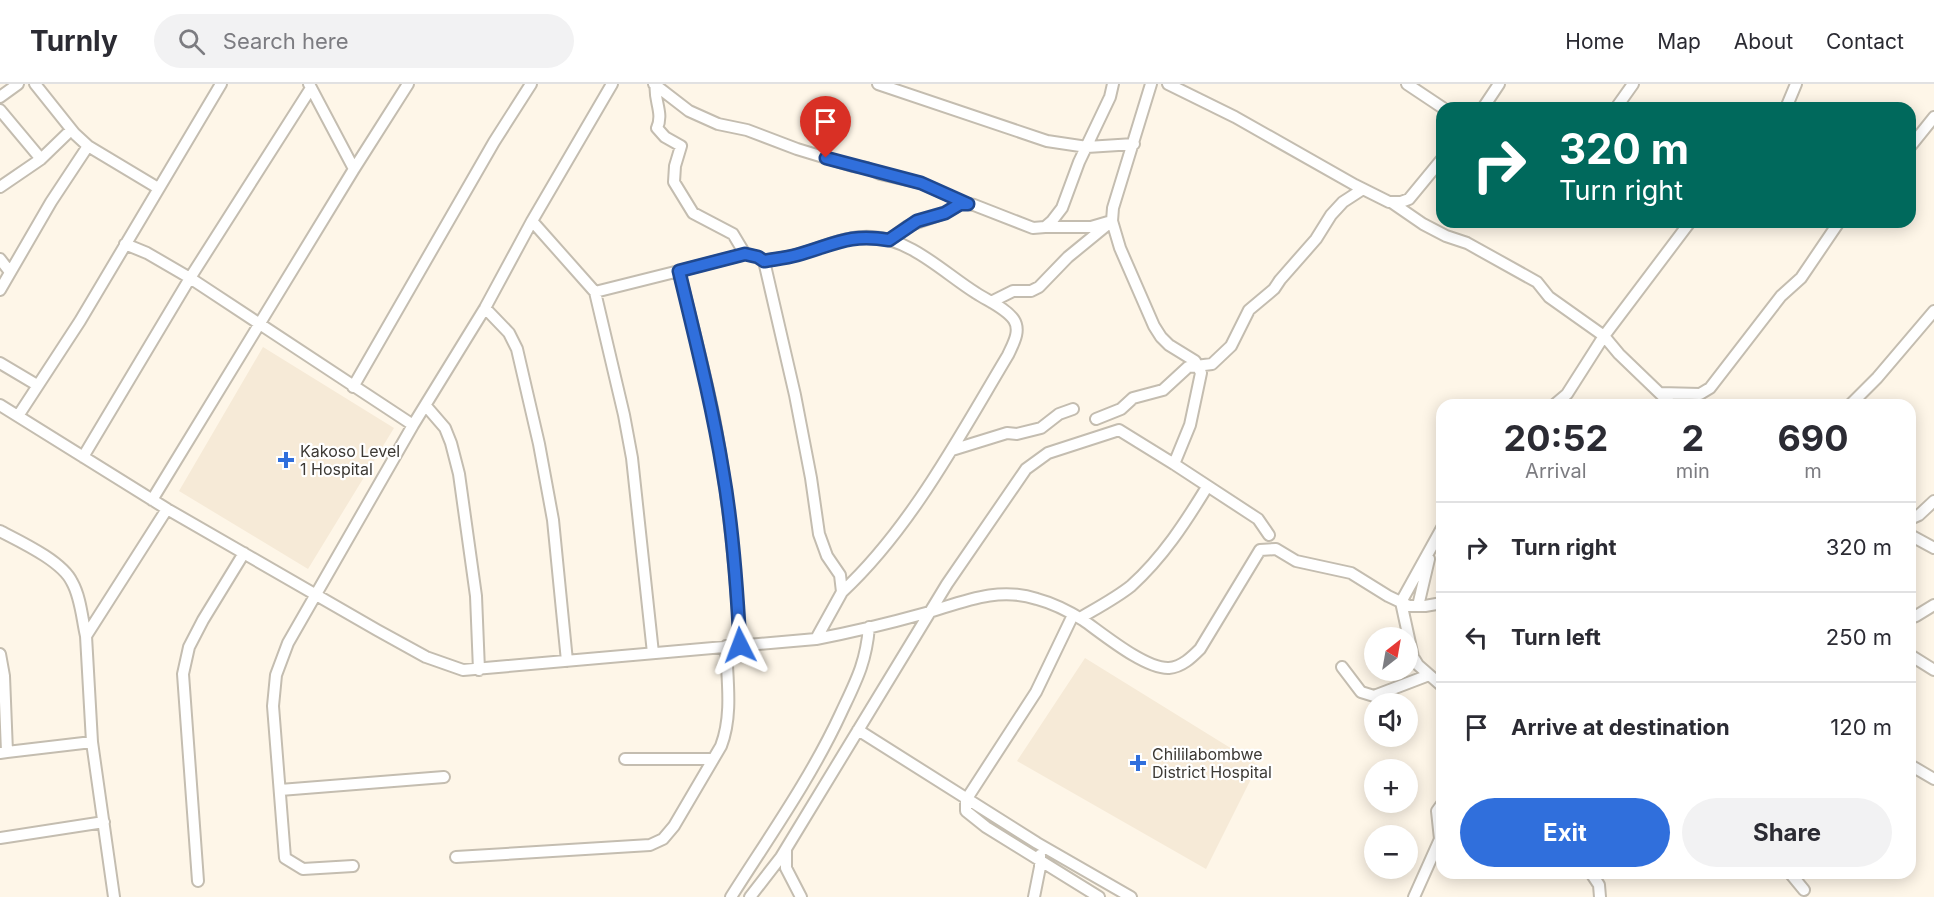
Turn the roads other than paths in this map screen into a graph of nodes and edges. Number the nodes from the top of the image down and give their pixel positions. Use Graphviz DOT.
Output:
graph roads {
  1 [pos="18,84"];
  2 [pos="36,84"];
  3 [pos="221,84"];
  4 [pos="408,84"];
  5 [pos="531,84"];
  6 [pos="612,84"];
  7 [pos="655,84"];
  8 [pos="878,84"];
  9 [pos="1113,84"];
  10 [pos="1151,84"];
  11 [pos="1168,84"];
  12 [pos="1407,84"];
  13 [pos="1499,84"];
  14 [pos="1633,84"];
  15 [pos="1796,84"];
  16 [pos="310,86"];
  17 [pos="0,97"];
  18 [pos="1487,102"];
  19 [pos="1620,102"];
  20 [pos="1788,102"];
  21 [pos="1436,103"];
  22 [pos="0,110"];
  23 [pos="1934,117"];
  24 [pos="71,130"];
  25 [pos="1916,140"];
  26 [pos="1134,144"];
  27 [pos="88,146"];
  28 [pos="1086,147"];
  29 [pos="41,159"];
  30 [pos="1436,166"];
  31 [pos="354,169"];
  32 [pos="0,187"];
  33 [pos="158,188"];
  34 [pos="1363,189"];
  35 [pos="1391,202"];
  36 [pos="968,204"];
  37 [pos="532,221"];
  38 [pos="1112,221"];
  39 [pos="1045,227"];
  40 [pos="1685,228"];
  41 [pos="1835,228"];
  42 [pos="889,240"];
  43 [pos="125,244"];
  44 [pos="745,254"];
  45 [pos="0,259"];
  46 [pos="764,261"];
  47 [pos="679,271"];
  48 [pos="10,272"];
  49 [pos="190,278"];
  50 [pos="0,290"];
  51 [pos="595,292"];
  52 [pos="990,302"];
  53 [pos="485,308"];
  54 [pos="1934,311"];
  55 [pos="259,324"];
  56 [pos="1604,336"];
  57 [pos="0,363"];
  58 [pos="1198,367"];
  59 [pos="37,385"];
  60 [pos="352,387"];
  61 [pos="1705,392"];
  62 [pos="1561,399"];
  63 [pos="1664,399"];
  64 [pos="1676,399"];
  65 [pos="1702,399"];
  66 [pos="1856,399"];
  67 [pos="0,405"];
  68 [pos="426,405"];
  69 [pos="1073,410"];
  70 [pos="18,416"];
  71 [pos="1096,419"];
  72 [pos="413,425"];
  73 [pos="952,450"];
  74 [pos="83,457"];
  75 [pos="1174,464"];
  76 [pos="1207,487"];
  77 [pos="152,500"];
  78 [pos="1934,501"];
  79 [pos="167,509"];
  80 [pos="1916,516"];
  81 [pos="0,531"];
  82 [pos="1269,535"];
  83 [pos="1916,538"];
  84 [pos="1435,545"];
  85 [pos="1934,548"];
  86 [pos="244,553"];
  87 [pos="842,592"];
  88 [pos="315,594"];
  89 [pos="1401,602"];
  90 [pos="1436,604"];
  91 [pos="1934,605"];
  92 [pos="1418,606"];
  93 [pos="930,611"];
  94 [pos="1916,616"];
  95 [pos="1077,617"];
  96 [pos="869,627"];
  97 [pos="86,636"];
  98 [pos="816,639"];
  99 [pos="740,645"];
  100 [pos="726,646"];
  101 [pos="653,653"];
  102 [pos="0,654"];
  103 [pos="1916,660"];
  104 [pos="567,661"];
  105 [pos="1342,667"];
  106 [pos="479,670"];
  107 [pos="1934,670"];
  108 [pos="1429,675"];
  109 [pos="1436,681"];
  110 [pos="858,730"];
  111 [pos="92,742"];
  112 [pos="4,753"];
  113 [pos="625,759"];
  114 [pos="713,759"];
  115 [pos="1916,768"];
  116 [pos="444,777"];
  117 [pos="1934,779"];
  118 [pos="280,790"];
  119 [pos="967,798"];
  120 [pos="104,822"];
  121 [pos="0,838"];
  122 [pos="1037,843"];
  123 [pos="1436,848"];
  124 [pos="786,849"];
  125 [pos="456,857"];
  126 [pos="1041,861"];
  127 [pos="353,866"];
  128 [pos="1595,879"];
  129 [pos="1795,879"];
  130 [pos="198,881"];
  131 [pos="1804,890"];
  132 [pos="114,897"];
  133 [pos="730,897"];
  134 [pos="750,897"];
  135 [pos="801,897"];
  136 [pos="1034,897"];
  137 [pos="1099,897"];
  138 [pos="1131,897"];
  139 [pos="1414,897"];
  140 [pos="1600,897"];
  1 -- 17 [label="street"];
  2 -- 24 [label="street"];
  3 -- 33 [label="street"];
  4 -- 31 [label="street"];
  5 -- 60 [label="street"];
  6 -- 37 [label="street"];
  7 -- 36 [label="street"];
  7 -- 44 [label="street"];
  8 -- 28 [label="street"];
  9 -- 28 [label="street"];
  10 -- 26 [label="street"];
  11 -- 34 [label="street"];
  12 -- 21 [label="street"];
  13 -- 18 [label="street"];
  14 -- 19 [label="street"];
  15 -- 20 [label="street"];
  16 -- 31 [label="street"];
  16 -- 49 [label="street"];
  22 -- 29 [label="street"];
  23 -- 25 [label="street"];
  24 -- 27 [label="street"];
  24 -- 29 [label="street"];
  26 -- 28 [label="street"];
  26 -- 38 [label="street"];
  27 -- 33 [label="street"];
  27 -- 48 [label="street"];
  28 -- 39 [label="street"];
  29 -- 32 [label="street"];
  30 -- 35 [label="street"];
  31 -- 55 [label="street"];
  33 -- 43 [label="street"];
  34 -- 35 [label="street"];
  34 -- 58 [label="street"];
  35 -- 56 [label="street"];
  36 -- 39 [label="street"];
  36 -- 42 [label="street"];
  37 -- 51 [label="street"];
  37 -- 53 [label="street"];
  38 -- 39 [label="street"];
  38 -- 52 [label="street"];
  38 -- 58 [label="street"];
  40 -- 56 [label="street"];
  41 -- 61 [label="street"];
  42 -- 46 [label="street"];
  42 -- 52 [label="street"];
  43 -- 49 [label="street"];
  43 -- 59 [label="street"];
  44 -- 46 [label="street"];
  44 -- 47 [label="street"];
  45 -- 48 [label="street"];
  46 -- 87 [label="street"];
  47 -- 51 [label="street"];
  47 -- 99 [label="street"];
  48 -- 50 [label="street"];
  49 -- 55 [label="street"];
  49 -- 74 [label="street"];
  51 -- 101 [label="street"];
  52 -- 73 [label="street"];
  53 -- 68 [label="street"];
  53 -- 104 [label="street"];
  54 -- 66 [label="street"];
  55 -- 60 [label="street"];
  55 -- 77 [label="street"];
  56 -- 62 [label="street"];
  56 -- 63 [label="street"];
  57 -- 59 [label="street"];
  58 -- 71 [label="street"];
  58 -- 75 [label="street"];
  59 -- 70 [label="street"];
  60 -- 72 [label="street"];
  61 -- 64 [label="street"];
  61 -- 65 [label="street"];
  67 -- 70 [label="street"];
  68 -- 72 [label="street"];
  68 -- 106 [label="street"];
  69 -- 73 [label="street"];
  70 -- 74 [label="street"];
  72 -- 88 [label="street"];
  73 -- 87 [label="street"];
  74 -- 77 [label="street"];
  75 -- 76 [label="street"];
  75 -- 93 [label="street"];
  76 -- 82 [label="street"];
  76 -- 95 [label="street"];
  77 -- 79 [label="street"];
  78 -- 80 [label="street"];
  79 -- 86 [label="street"];
  79 -- 97 [label="street"];
  81 -- 97 [label="street"];
  83 -- 85 [label="street"];
  84 -- 89 [label="street"];
  84 -- 92 [label="street"];
  86 -- 88 [label="street"];
  86 -- 130 [label="street"];
  87 -- 98 [label="street"];
  88 -- 106 [label="street"];
  88 -- 118 [label="street"];
  89 -- 92 [label="street"];
  89 -- 95 [label="street"];
  89 -- 108 [label="street"];
  90 -- 92 [label="street"];
  91 -- 94 [label="street"];
  93 -- 95 [label="street"];
  93 -- 96 [label="street"];
  93 -- 110 [label="street"];
  95 -- 119 [label="street"];
  96 -- 98 [label="street"];
  96 -- 133 [label="street"];
  97 -- 111 [label="street"];
  98 -- 99 [label="street"];
  99 -- 100 [label="street"];
  100 -- 101 [label="street"];
  100 -- 114 [label="street"];
  101 -- 104 [label="street"];
  102 -- 112 [label="street"];
  103 -- 107 [label="street"];
  104 -- 106 [label="street"];
  105 -- 108 [label="street"];
  108 -- 109 [label="street"];
  110 -- 119 [label="street"];
  110 -- 124 [label="street"];
  111 -- 112 [label="street"];
  111 -- 120 [label="street"];
  113 -- 114 [label="street"];
  114 -- 125 [label="street"];
  115 -- 117 [label="street"];
  116 -- 118 [label="street"];
  118 -- 127 [label="street"];
  119 -- 122 [label="street"];
  119 -- 126 [label="street"];
  120 -- 121 [label="street"];
  120 -- 132 [label="street"];
  122 -- 126 [label="street"];
  122 -- 138 [label="street"];
  123 -- 139 [label="street"];
  124 -- 134 [label="street"];
  124 -- 135 [label="street"];
  126 -- 136 [label="street"];
  126 -- 137 [label="street"];
  128 -- 140 [label="street"];
  129 -- 131 [label="street"];
}
